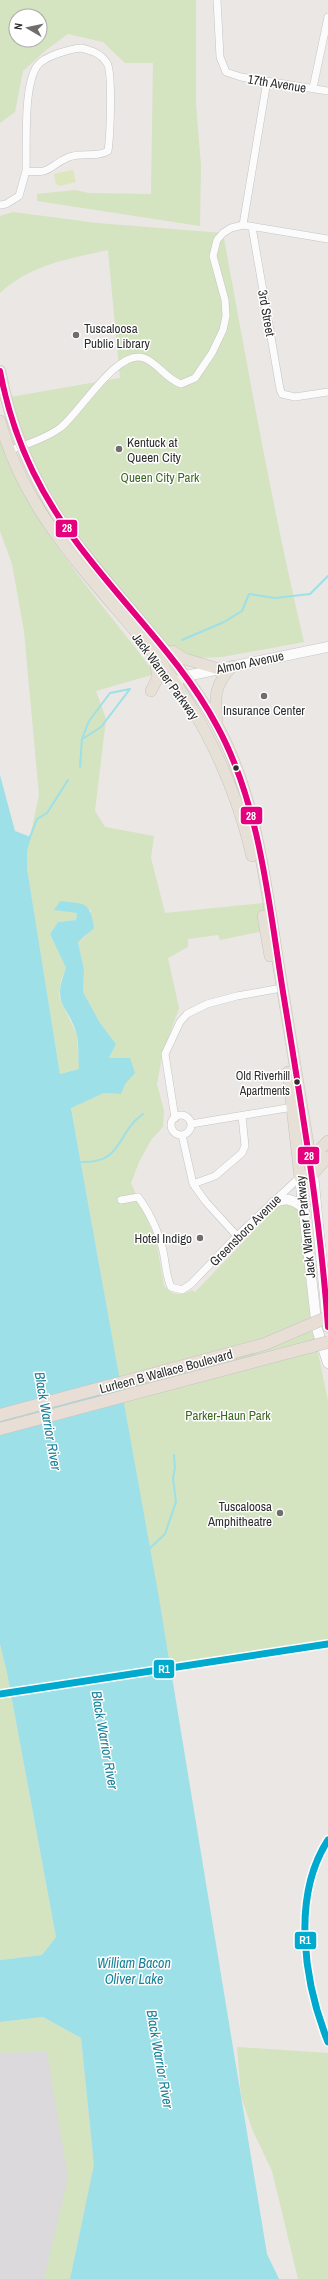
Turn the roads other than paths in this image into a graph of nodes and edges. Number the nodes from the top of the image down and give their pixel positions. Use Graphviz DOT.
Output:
graph roads {
  1 [pos="216,0"];
  2 [pos="328,16"];
  3 [pos="267,81"];
  4 [pos="313,88"];
  5 [pos="328,91"];
  6 [pos="26,172"];
  7 [pos="0,205"];
  8 [pos="243,225"];
  9 [pos="252,228"];
  10 [pos="328,239"];
  11 [pos="0,371"];
  12 [pos="328,392"];
  13 [pos="0,421"];
  14 [pos="15,449"];
  15 [pos="161,643"];
  16 [pos="328,647"];
  17 [pos="153,654"];
  18 [pos="233,666"];
  19 [pos="219,669"];
  20 [pos="186,676"];
  21 [pos="173,683"];
  22 [pos="151,691"];
  23 [pos="217,726"];
  24 [pos="276,989"];
  25 [pos="293,1107"];
  26 [pos="242,1116"];
  27 [pos="175,1118"];
  28 [pos="191,1124"];
  29 [pos="305,1131"];
  30 [pos="182,1135"];
  31 [pos="328,1141"];
  32 [pos="328,1157"];
  33 [pos="310,1158"];
  34 [pos="312,1174"];
  35 [pos="300,1177"];
  36 [pos="193,1184"];
  37 [pos="121,1200"];
  38 [pos="272,1203"];
  39 [pos="303,1207"];
  40 [pos="237,1236"];
  41 [pos="328,1317"];
  42 [pos="328,1327"];
  43 [pos="328,1342"];
  44 [pos="328,1363"];
  45 [pos="0,1415"];
  46 [pos="0,1429"];
  1 -- 3 [label="street, 17th Avenue"];
  2 -- 4 [label="street"];
  3 -- 4 [label="street, 17th Avenue"];
  3 -- 8 [label="street"];
  4 -- 5 [label="street, 17th Avenue"];
  6 -- 6 [label="street"];
  6 -- 7 [label="street"];
  8 -- 9 [label="street"];
  8 -- 14 [label="street"];
  9 -- 10 [label="street"];
  9 -- 12 [label="street, 3rd Street"];
  11 -- 14 [label="main road, Jack Warner Parkway"];
  13 -- 14 [label="main road, Jack Warner Parkway"];
  14 -- 15 [label="main road, Jack Warner Parkway"];
  14 -- 17 [label="main road, Jack Warner Parkway"];
  15 -- 19 [label="main road"];
  15 -- 20 [label="main road, Jack Warner Parkway"];
  16 -- 18 [label="main road, Almon Avenue"];
  17 -- 21 [label="main road, Jack Warner Parkway"];
  17 -- 22 [label="main road"];
  18 -- 19 [label="main road, Almon Avenue"];
  18 -- 23 [label="main road"];
  19 -- 20 [label="main road, Almon Avenue"];
  20 -- 21 [label="main road, Almon Avenue"];
  20 -- 23 [label="main road, Jack Warner Parkway"];
  21 -- 24 [label="main road, Jack Warner Parkway"];
  23 -- 29 [label="main road, Jack Warner Parkway"];
  24 -- 25 [label="main road, Jack Warner Parkway"];
  24 -- 27 [label="street"];
  25 -- 26 [label="street"];
  25 -- 35 [label="main road, Jack Warner Parkway"];
  26 -- 28 [label="street"];
  26 -- 36 [label="street"];
  27 -- 28 [label="street"];
  27 -- 30 [label="street"];
  28 -- 30 [label="street"];
  29 -- 31 [label="main road"];
  29 -- 33 [label="main road, Jack Warner Parkway"];
  30 -- 36 [label="street"];
  31 -- 33 [label="main road, Greensboro Avenue"];
  32 -- 34 [label="main road"];
  33 -- 34 [label="main road, Jack Warner Parkway"];
  33 -- 35 [label="main road, Greensboro Avenue"];
  34 -- 35 [label="main road, Greensboro Avenue"];
  34 -- 42 [label="main road, Jack Warner Parkway"];
  35 -- 38 [label="street, Greensboro Avenue"];
  35 -- 39 [label="main road, Jack Warner Parkway"];
  36 -- 40 [label="street"];
  37 -- 40 [label="street, Greensboro Avenue"];
  38 -- 39 [label="main road"];
  38 -- 40 [label="street, Greensboro Avenue"];
  39 -- 44 [label="main road, Jack Warner Parkway"];
  41 -- 45 [label="highway, Lurleen B Wallace Boulevard, bridge"];
  43 -- 46 [label="highway, Lurleen B Wallace Boulevard, bridge"];
}
